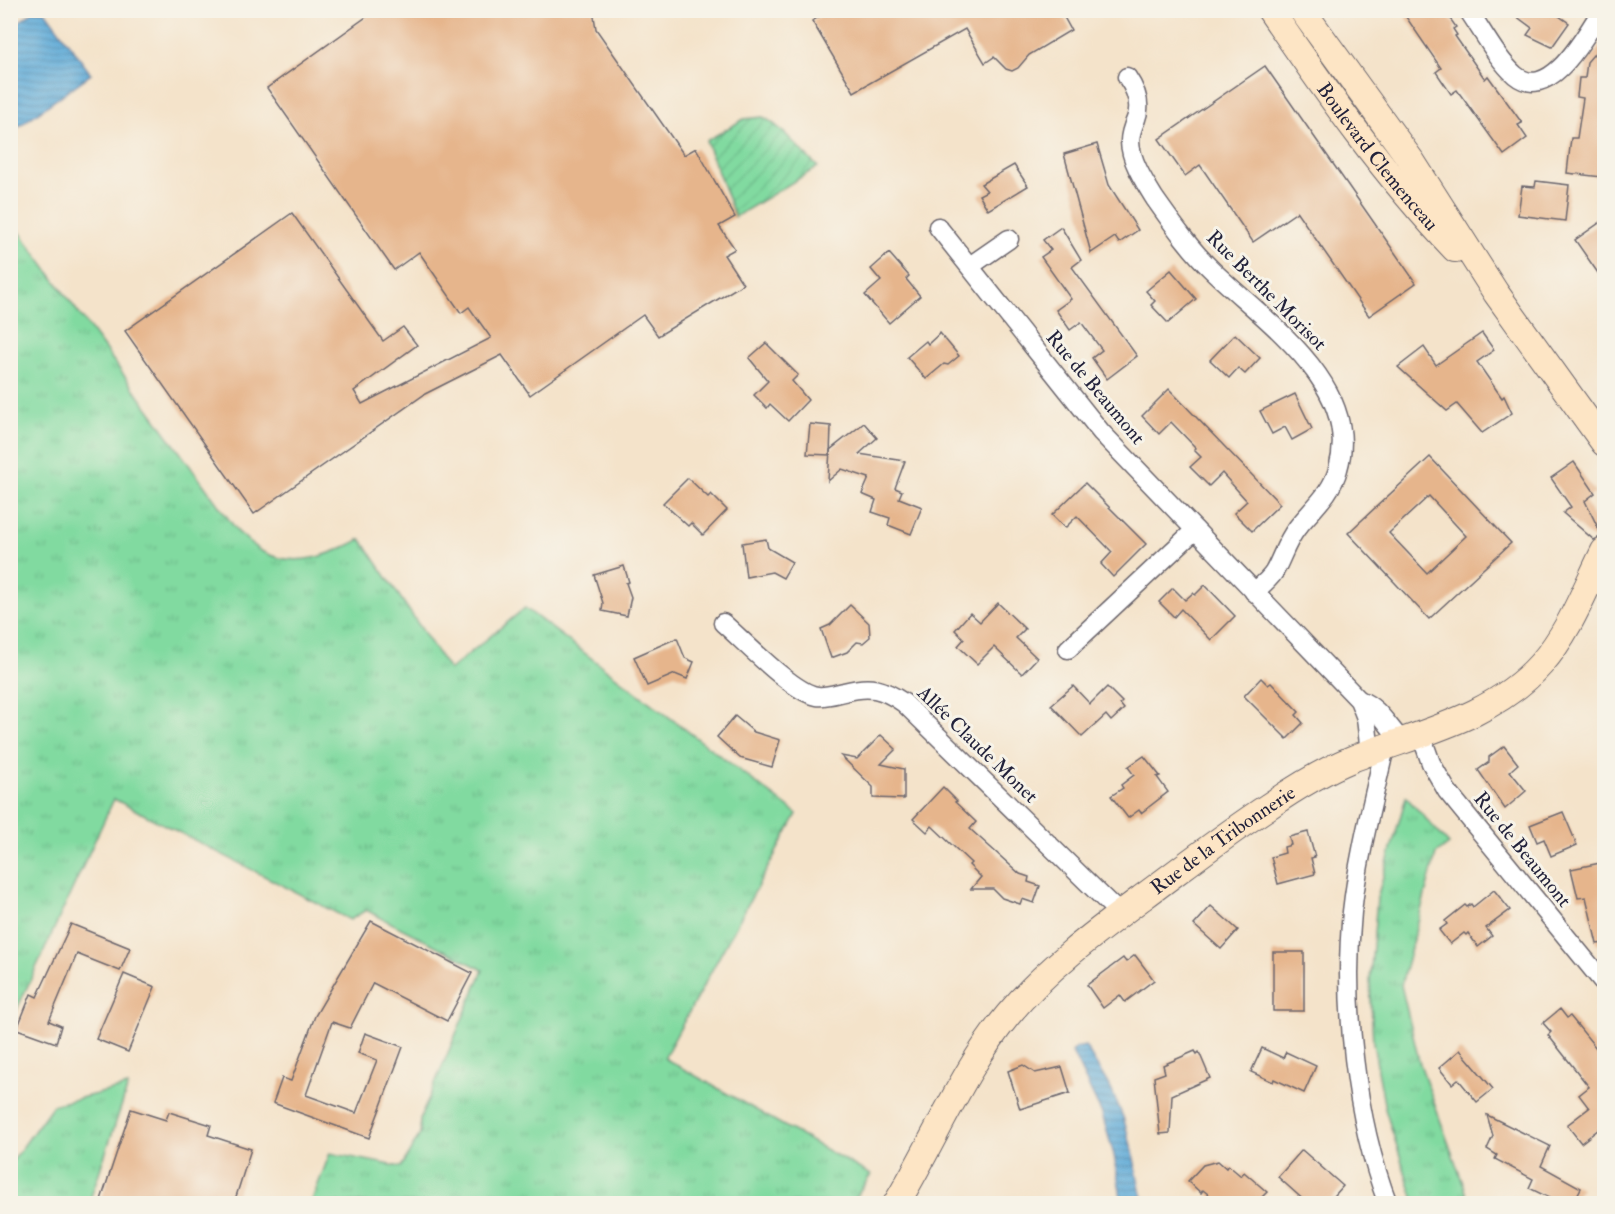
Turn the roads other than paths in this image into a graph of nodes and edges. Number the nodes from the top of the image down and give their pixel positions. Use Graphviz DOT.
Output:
graph roads {
  1 [pos="1270,10"];
  2 [pos="1302,10"];
  3 [pos="1468,10"];
  4 [pos="1602,10"];
  5 [pos="1127,77"];
  6 [pos="938,227"];
  7 [pos="1009,239"];
  8 [pos="970,266"];
  9 [pos="1496,292"];
  10 [pos="1605,443"];
  11 [pos="1195,530"];
  12 [pos="1605,551"];
  13 [pos="1254,592"];
  14 [pos="723,623"];
  15 [pos="1068,649"];
  16 [pos="1359,700"];
  17 [pos="1394,744"];
  18 [pos="1120,914"];
  19 [pos="1605,983"];
  20 [pos="896,1203"];
  21 [pos="1388,1203"];
  1 -- 9 [label="street, Boulevard Clemenceau"];
  2 -- 9 [label="street, Boulevard Clemenceau"];
  3 -- 4 [label="street"];
  5 -- 13 [label="street, Rue Berthe Morisot"];
  6 -- 8 [label="street, Rue de Beaumont"];
  7 -- 8 [label="street"];
  8 -- 11 [label="street, Rue de Beaumont"];
  9 -- 10 [label="street, Boulevard Clemenceau"];
  11 -- 13 [label="street, Rue de Beaumont"];
  11 -- 15 [label="street"];
  12 -- 17 [label="street, Rue de la Tribonnerie"];
  13 -- 16 [label="street, Rue de Beaumont"];
  14 -- 18 [label="street, Allée Claude Monet"];
  16 -- 17 [label="street, Rue de Beaumont"];
  16 -- 17 [label="street, Rue de Beaumont"];
  17 -- 18 [label="street, Rue de la Tribonnerie"];
  17 -- 19 [label="street, Rue de Beaumont"];
  17 -- 21 [label="street"];
  18 -- 20 [label="street, Rue de la Tribonnerie"];
}
